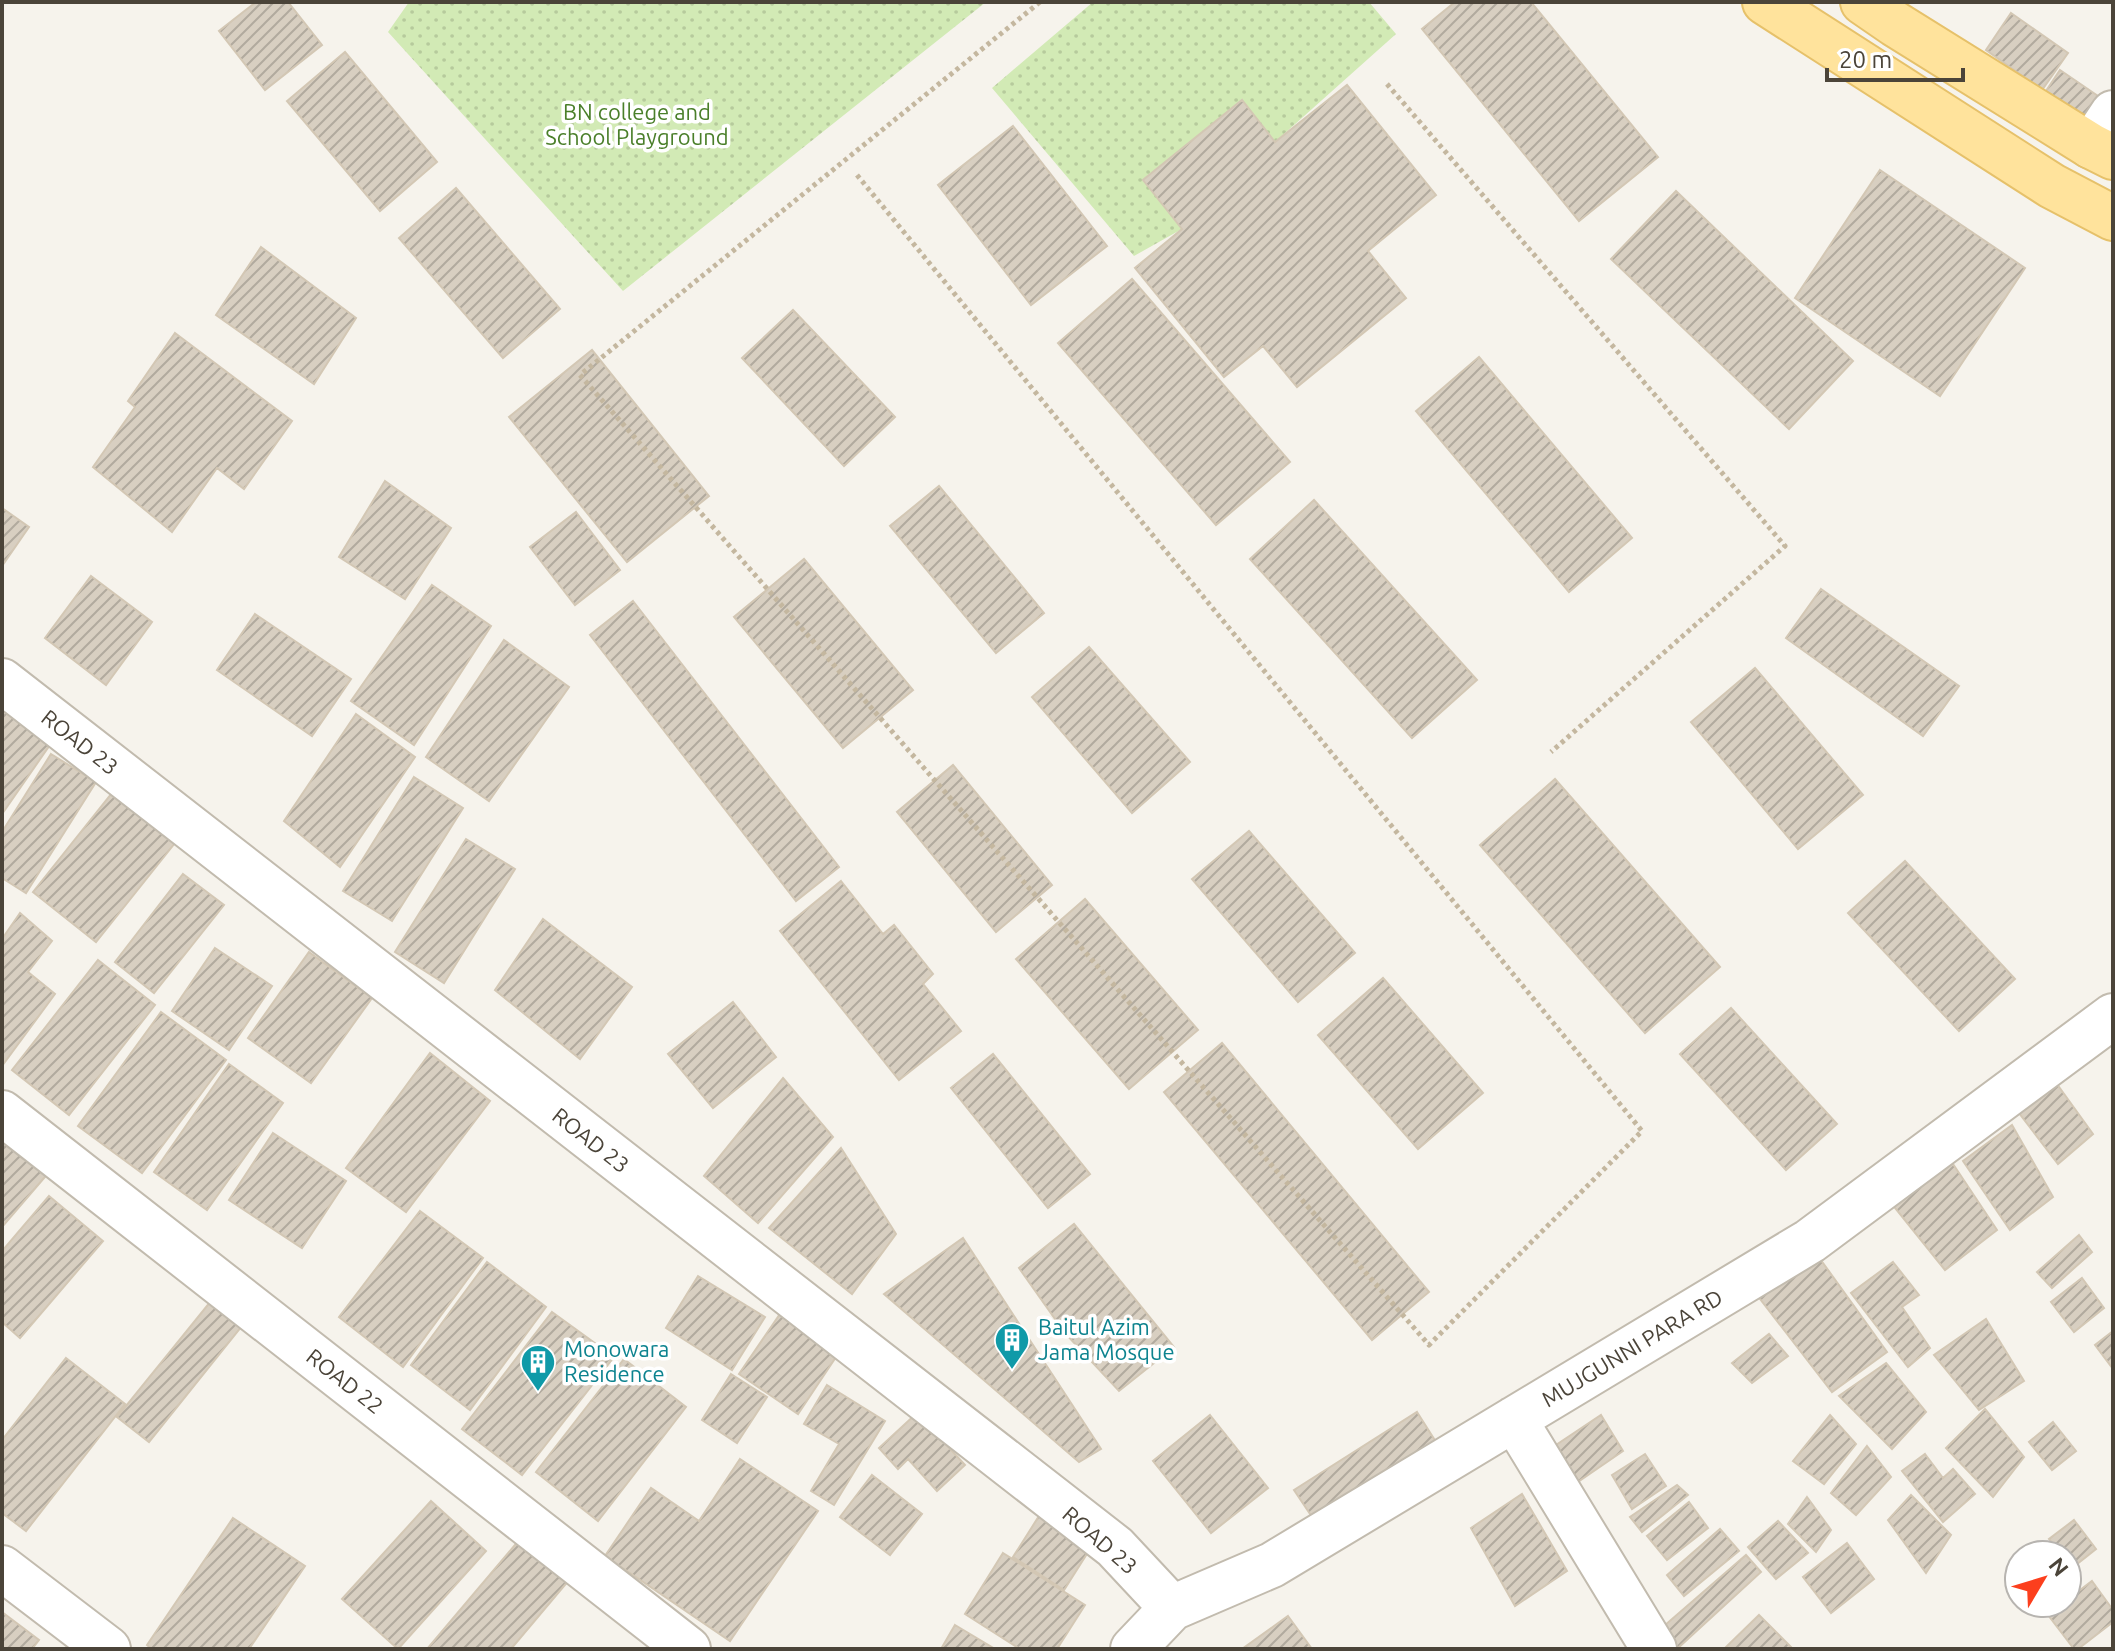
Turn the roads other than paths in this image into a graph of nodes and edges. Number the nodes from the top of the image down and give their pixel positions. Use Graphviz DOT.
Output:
graph roads {
  1 [pos="1765,2"];
  2 [pos="1863,2"];
  3 [pos="2106,139"];
  4 [pos="2113,218"];
  5 [pos="2,681"];
  6 [pos="2113,1016"];
  7 [pos="2,1113"];
  8 [pos="1514,1419"];
  9 [pos="2,1568"];
  10 [pos="1172,1608"];
  11 [pos="108,1649"];
  12 [pos="688,1649"];
  13 [pos="1133,1649"];
  14 [pos="1654,1649"];
  1 -- 4 [label="main road"];
  2 -- 3 [label="main road"];
  5 -- 10 [label="street, ROAD 23"];
  6 -- 8 [label="street, MUJGUNNI PARA RD"];
  7 -- 12 [label="street, ROAD 22"];
  8 -- 10 [label="street, MUJGUNNI PARA RD"];
  8 -- 14 [label="street"];
  9 -- 11 [label="street"];
  10 -- 13 [label="street, MUJGUNNI PARA RD"];
}
